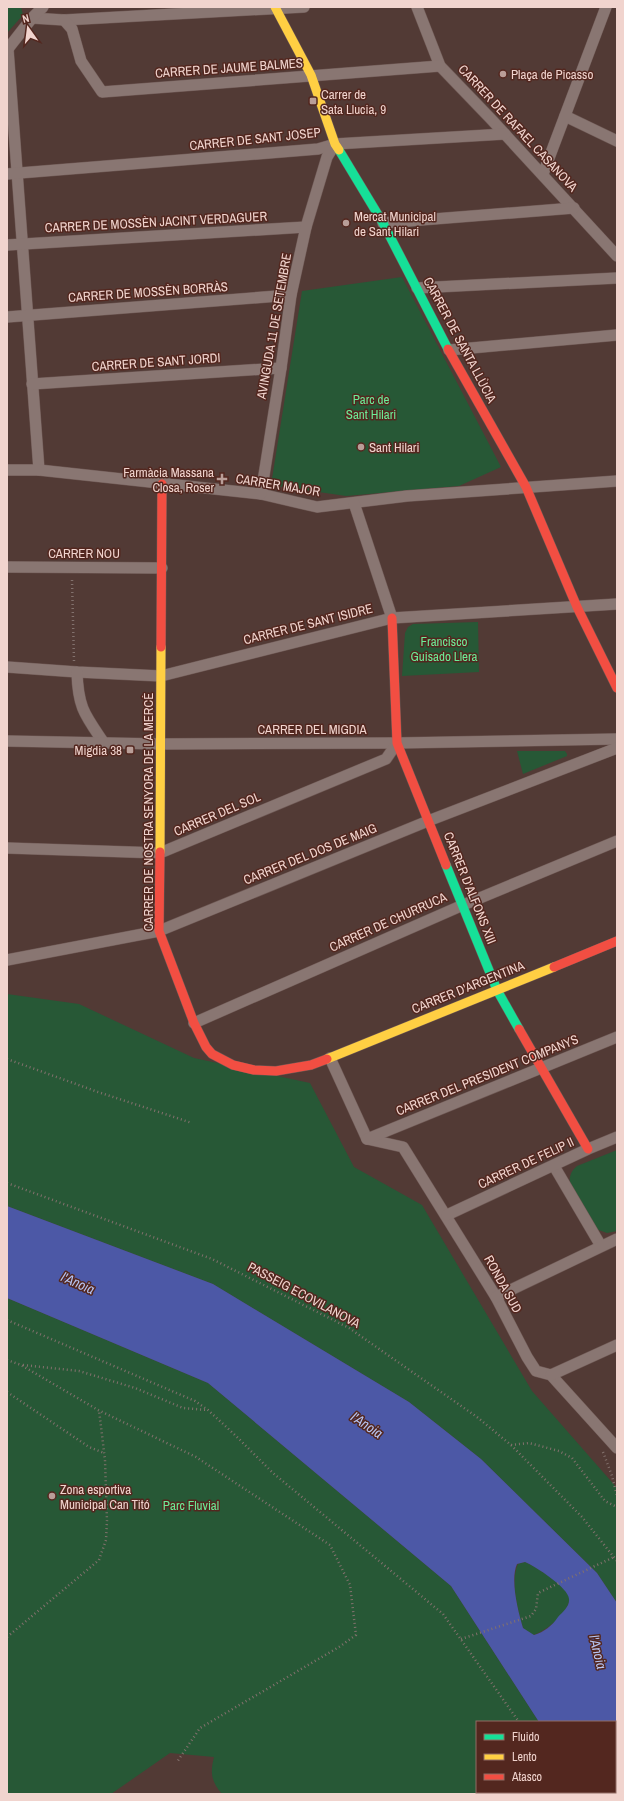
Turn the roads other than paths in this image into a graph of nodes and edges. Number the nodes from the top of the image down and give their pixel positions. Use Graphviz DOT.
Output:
graph roads {
  1 [pos="38,7"];
  2 [pos="44,7"];
  3 [pos="304,7"];
  4 [pos="417,7"];
  5 [pos="606,7"];
  6 [pos="275,8"];
  7 [pos="161,10"];
  8 [pos="32,18"];
  9 [pos="64,20"];
  10 [pos="7,50"];
  11 [pos="440,66"];
  12 [pos="311,76"];
  13 [pos="565,116"];
  14 [pos="505,134"];
  15 [pos="617,140"];
  16 [pos="335,144"];
  17 [pos="12,174"];
  18 [pos="543,174"];
  19 [pos="574,208"];
  20 [pos="383,223"];
  21 [pos="306,227"];
  22 [pos="22,243"];
  23 [pos="7,245"];
  24 [pos="617,256"];
  25 [pos="617,278"];
  26 [pos="417,288"];
  27 [pos="291,295"];
  28 [pos="26,316"];
  29 [pos="7,317"];
  30 [pos="617,334"];
  31 [pos="449,350"];
  32 [pos="281,368"];
  33 [pos="32,384"];
  34 [pos="7,470"];
  35 [pos="39,470"];
  36 [pos="617,482"];
  37 [pos="162,484"];
  38 [pos="526,487"];
  39 [pos="260,494"];
  40 [pos="354,503"];
  41 [pos="7,567"];
  42 [pos="162,568"];
  43 [pos="617,604"];
  44 [pos="577,607"];
  45 [pos="392,618"];
  46 [pos="7,667"];
  47 [pos="77,672"];
  48 [pos="161,676"];
  49 [pos="617,688"];
  50 [pos="617,739"];
  51 [pos="7,741"];
  52 [pos="104,743"];
  53 [pos="396,743"];
  54 [pos="160,744"];
  55 [pos="617,748"];
  56 [pos="428,821"];
  57 [pos="617,841"];
  58 [pos="7,848"];
  59 [pos="160,853"];
  60 [pos="463,905"];
  61 [pos="159,931"];
  62 [pos="617,941"];
  63 [pos="7,960"];
  64 [pos="497,990"];
  65 [pos="194,1023"];
  66 [pos="617,1037"];
  67 [pos="330,1058"];
  68 [pos="541,1067"];
  69 [pos="617,1137"];
  70 [pos="367,1139"];
  71 [pos="588,1149"];
  72 [pos="554,1166"];
  73 [pos="447,1215"];
  74 [pos="617,1239"];
  75 [pos="601,1246"];
  76 [pos="496,1297"];
  77 [pos="617,1345"];
  78 [pos="551,1376"];
  79 [pos="616,1446"];
  1 -- 8 [label="street"];
  2 -- 8 [label="street"];
  3 -- 6 [label="street"];
  4 -- 11 [label="street, CARRER DE RAFAEL CASANOVA"];
  5 -- 13 [label="street"];
  6 -- 7 [label="street"];
  6 -- 12 [label="street, CARRER DE SANTA LLÙCIA"];
  7 -- 9 [label="street"];
  8 -- 9 [label="street"];
  8 -- 10 [label="street"];
  9 -- 12 [label="street, CARRER DE JAUME BALMES"];
  10 -- 17 [label="street"];
  11 -- 12 [label="street, CARRER DE JAUME BALMES"];
  11 -- 14 [label="street, CARRER DE RAFAEL CASANOVA"];
  12 -- 16 [label="street, CARRER DE SANTA LLÙCIA"];
  13 -- 15 [label="street"];
  13 -- 18 [label="street"];
  14 -- 16 [label="street, CARRER DE SANT JOSEP"];
  14 -- 18 [label="street, CARRER DE RAFAEL CASANOVA"];
  16 -- 17 [label="street, CARRER DE SANT JOSEP"];
  16 -- 20 [label="street, CARRER DE SANTA LLÙCIA"];
  16 -- 21 [label="street, AVINGUDA 11 DE SETEMBRE"];
  17 -- 22 [label="street"];
  18 -- 19 [label="street, CARRER DE RAFAEL CASANOVA"];
  19 -- 20 [label="street"];
  19 -- 24 [label="street, CARRER DE RAFAEL CASANOVA"];
  20 -- 26 [label="street, CARRER DE SANTA LLÙCIA"];
  21 -- 22 [label="street, CARRER DE MOSSÈN JACINT VERDAGUER"];
  21 -- 27 [label="street, AVINGUDA 11 DE SETEMBRE"];
  22 -- 23 [label="street, CARRER DE MOSSÈN JACINT VERDAGUER"];
  22 -- 28 [label="street"];
  25 -- 26 [label="street"];
  26 -- 31 [label="street, CARRER DE SANTA LLÙCIA"];
  27 -- 28 [label="street, CARRER DE MOSSÈN BORRÀS"];
  27 -- 32 [label="street, AVINGUDA 11 DE SETEMBRE"];
  28 -- 29 [label="street, CARRER DE MOSSÈN BORRÀS"];
  28 -- 33 [label="street"];
  30 -- 31 [label="street"];
  31 -- 38 [label="street, CARRER DE SANTA LLÙCIA"];
  32 -- 33 [label="street, CARRER DE SANT JORDI"];
  32 -- 39 [label="street, AVINGUDA 11 DE SETEMBRE"];
  33 -- 35 [label="street"];
  34 -- 35 [label="street, CARRER MAJOR"];
  35 -- 37 [label="street, CARRER MAJOR"];
  36 -- 38 [label="street, CARRER MAJOR"];
  37 -- 39 [label="street, CARRER MAJOR"];
  37 -- 42 [label="street, CARRER DE NOSTRA SENYORA DE LA MERCÈ"];
  38 -- 40 [label="street, CARRER MAJOR"];
  38 -- 44 [label="street, CARRER DE SANTA LLÙCIA"];
  39 -- 40 [label="street, CARRER MAJOR"];
  40 -- 45 [label="street"];
  41 -- 42 [label="street, CARRER NOU"];
  42 -- 48 [label="street, CARRER DE NOSTRA SENYORA DE LA MERCÈ"];
  43 -- 44 [label="street, CARRER DE SANT ISIDRE"];
  44 -- 45 [label="street, CARRER DE SANT ISIDRE"];
  44 -- 49 [label="street, CARRER DE SANTA LLÙCIA"];
  45 -- 48 [label="street, CARRER DE SANT ISIDRE"];
  45 -- 53 [label="street, CARRER D'ALFONS XIII"];
  46 -- 47 [label="street, CARRER DE SANT ISIDRE"];
  47 -- 48 [label="street, CARRER DE SANT ISIDRE"];
  47 -- 52 [label="street"];
  48 -- 54 [label="street, CARRER DE NOSTRA SENYORA DE LA MERCÈ"];
  50 -- 53 [label="street, CARRER DEL MIGDIA"];
  51 -- 52 [label="street, CARRER DEL MIGDIA"];
  52 -- 54 [label="street, CARRER DEL MIGDIA"];
  53 -- 54 [label="street, CARRER DEL MIGDIA"];
  53 -- 56 [label="street, CARRER D'ALFONS XIII"];
  53 -- 59 [label="street, CARRER DEL SOL"];
  54 -- 59 [label="street, CARRER DE NOSTRA SENYORA DE LA MERCÈ"];
  55 -- 56 [label="street, CARRER DEL DOS DE MAIG"];
  56 -- 60 [label="street, CARRER D'ALFONS XIII"];
  56 -- 61 [label="street, CARRER DEL DOS DE MAIG"];
  57 -- 60 [label="street, CARRER DE CHURRUCA"];
  58 -- 59 [label="street, CARRER DEL SOL"];
  59 -- 61 [label="street, CARRER DE NOSTRA SENYORA DE LA MERCÈ"];
  60 -- 64 [label="street, CARRER D'ALFONS XIII"];
  60 -- 65 [label="street, CARRER DE CHURRUCA"];
  61 -- 63 [label="street, CARRER DEL DOS DE MAIG"];
  61 -- 65 [label="street, CARRER DE NOSTRA SENYORA DE LA MERCÈ"];
  62 -- 64 [label="street, CARRER D'ARGENTINA"];
  64 -- 67 [label="street, CARRER D'ARGENTINA"];
  64 -- 68 [label="street, CARRER D'ALFONS XIII"];
  65 -- 67 [label="street, CARRER DE NOSTRA SENYORA DE LA MERCÈ"];
  66 -- 68 [label="street, CARRER DEL PRESIDENT COMPANYS"];
  67 -- 70 [label="street"];
  68 -- 70 [label="street, CARRER DEL PRESIDENT COMPANYS"];
  68 -- 71 [label="street, CARRER D'ALFONS XIII"];
  69 -- 71 [label="street, CARRER DE FELIP II"];
  70 -- 73 [label="street, RONDA SUD"];
  71 -- 72 [label="street, CARRER DE FELIP II"];
  72 -- 73 [label="street, CARRER DE FELIP II"];
  72 -- 75 [label="street"];
  73 -- 76 [label="street, RONDA SUD"];
  74 -- 75 [label="street"];
  75 -- 76 [label="street"];
  76 -- 78 [label="street, RONDA SUD"];
  77 -- 78 [label="street"];
  78 -- 79 [label="street, RONDA SUD"];
}
